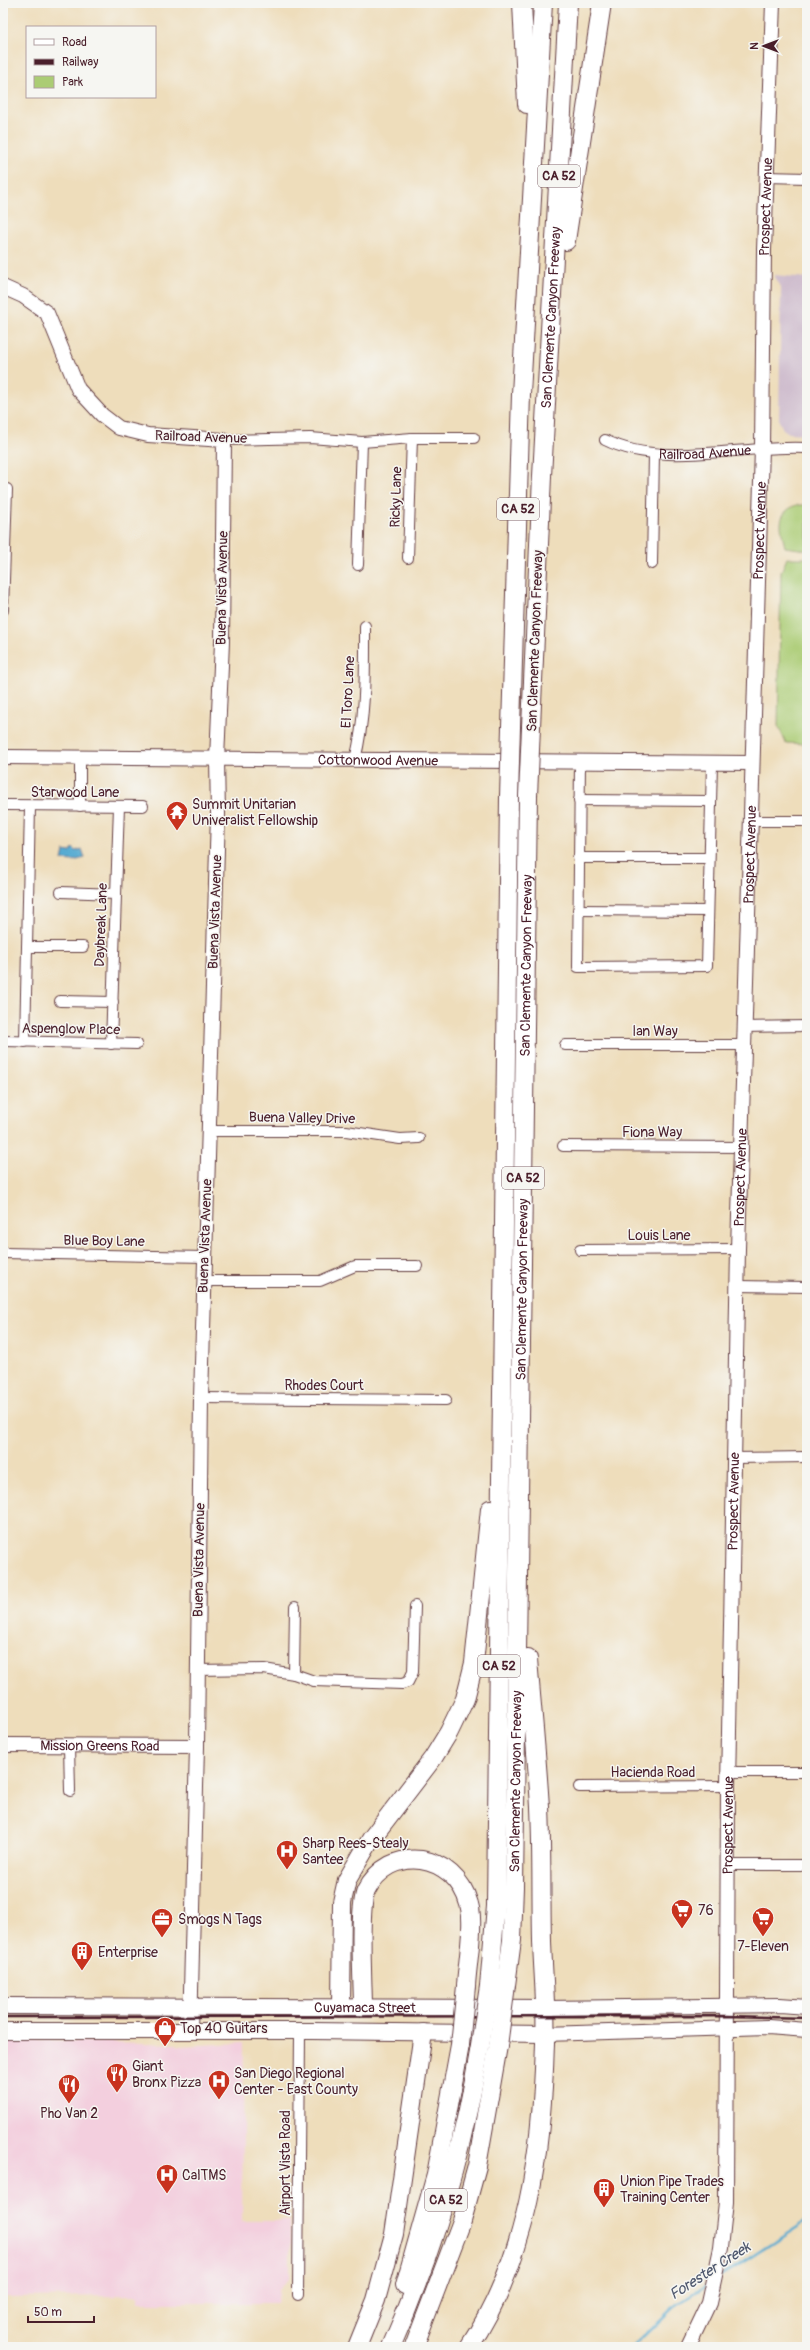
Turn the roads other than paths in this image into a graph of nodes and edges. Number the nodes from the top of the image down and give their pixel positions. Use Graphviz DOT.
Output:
graph roads {
  1 [pos="522,3"];
  2 [pos="542,3"];
  3 [pos="568,3"];
  4 [pos="602,3"];
  5 [pos="772,3"];
  6 [pos="766,177"];
  7 [pos="807,178"];
  8 [pos="532,196"];
  9 [pos="3,287"];
  10 [pos="549,348"];
  11 [pos="412,438"];
  12 [pos="474,438"];
  13 [pos="224,440"];
  14 [pos="605,440"];
  15 [pos="362,442"];
  16 [pos="762,448"];
  17 [pos="807,448"];
  18 [pos="654,454"];
  19 [pos="7,489"];
  20 [pos="408,558"];
  21 [pos="652,564"];
  22 [pos="358,565"];
  23 [pos="3,610"];
  24 [pos="364,626"];
  25 [pos="3,757"];
  26 [pos="80,758"];
  27 [pos="217,759"];
  28 [pos="355,760"];
  29 [pos="580,762"];
  30 [pos="712,763"];
  31 [pos="752,763"];
  32 [pos="579,800"];
  33 [pos="710,801"];
  34 [pos="6,805"];
  35 [pos="30,806"];
  36 [pos="80,806"];
  37 [pos="119,806"];
  38 [pos="144,806"];
  39 [pos="750,821"];
  40 [pos="807,821"];
  41 [pos="578,858"];
  42 [pos="709,858"];
  43 [pos="61,892"];
  44 [pos="116,894"];
  45 [pos="578,910"];
  46 [pos="708,911"];
  47 [pos="27,947"];
  48 [pos="83,947"];
  49 [pos="60,1001"];
  50 [pos="112,1002"];
  51 [pos="807,1026"];
  52 [pos="743,1027"];
  53 [pos="4,1041"];
  54 [pos="25,1042"];
  55 [pos="111,1044"];
  56 [pos="136,1044"];
  57 [pos="744,1045"];
  58 [pos="565,1046"];
  59 [pos="208,1132"];
  60 [pos="419,1138"];
  61 [pos="563,1146"];
  62 [pos="741,1147"];
  63 [pos="738,1249"];
  64 [pos="580,1250"];
  65 [pos="3,1253"];
  66 [pos="205,1257"];
  67 [pos="417,1266"];
  68 [pos="204,1280"];
  69 [pos="738,1286"];
  70 [pos="807,1287"];
  71 [pos="502,1346"];
  72 [pos="201,1398"];
  73 [pos="446,1400"];
  74 [pos="807,1457"];
  75 [pos="735,1458"];
  76 [pos="519,1561"];
  77 [pos="415,1606"];
  78 [pos="294,1607"];
  79 [pos="197,1670"];
  80 [pos="294,1674"];
  81 [pos="3,1745"];
  82 [pos="69,1745"];
  83 [pos="196,1746"];
  84 [pos="807,1772"];
  85 [pos="728,1779"];
  86 [pos="578,1787"];
  87 [pos="70,1790"];
  88 [pos="728,1865"];
  89 [pos="807,1865"];
  90 [pos="498,1986"];
  91 [pos="3,2006"];
  92 [pos="190,2006"];
  93 [pos="727,2006"];
  94 [pos="341,2007"];
  95 [pos="363,2007"];
  96 [pos="807,2007"];
  97 [pos="544,2008"];
  98 [pos="727,2028"];
  99 [pos="807,2030"];
  100 [pos="3,2031"];
  101 [pos="300,2031"];
  102 [pos="190,2032"];
  103 [pos="423,2033"];
  104 [pos="545,2034"];
  105 [pos="298,2295"];
  106 [pos="357,2347"];
  107 [pos="381,2347"];
  108 [pos="391,2347"];
  109 [pos="414,2347"];
  110 [pos="469,2347"];
  111 [pos="688,2347"];
  1 -- 8 [label="highway"];
  2 -- 8 [label="highway, San Clemente Canyon Freeway / CA 52"];
  3 -- 10 [label="highway, San Clemente Canyon Freeway / CA 52"];
  4 -- 10 [label="highway"];
  5 -- 6 [label="main road, Prospect Avenue"];
  6 -- 7 [label="street"];
  6 -- 16 [label="main road, Prospect Avenue"];
  8 -- 71 [label="highway, San Clemente Canyon Freeway / CA 52, bridge"];
  9 -- 13 [label="main road, Railroad Avenue"];
  10 -- 76 [label="highway, San Clemente Canyon Freeway / CA 52, bridge"];
  11 -- 12 [label="street, Railroad Avenue"];
  11 -- 15 [label="street, Railroad Avenue"];
  11 -- 20 [label="street, Ricky Lane"];
  13 -- 15 [label="street, Railroad Avenue"];
  13 -- 27 [label="main road, Buena Vista Avenue"];
  14 -- 18 [label="street, Railroad Avenue"];
  15 -- 22 [label="street"];
  16 -- 17 [label="street, Railroad Avenue"];
  16 -- 18 [label="street, Railroad Avenue"];
  16 -- 31 [label="main road, Prospect Avenue"];
  18 -- 21 [label="street"];
  19 -- 23 [label="street"];
  24 -- 28 [label="street, El Toro Lane"];
  25 -- 26 [label="main road, Cottonwood Avenue"];
  26 -- 27 [label="main road, Cottonwood Avenue"];
  26 -- 36 [label="street"];
  27 -- 28 [label="main road, Cottonwood Avenue"];
  27 -- 59 [label="main road, Buena Vista Avenue"];
  28 -- 29 [label="main road, Cottonwood Avenue"];
  29 -- 30 [label="main road, Cottonwood Avenue"];
  29 -- 32 [label="street"];
  30 -- 31 [label="main road, Cottonwood Avenue"];
  30 -- 33 [label="street"];
  31 -- 39 [label="main road, Prospect Avenue"];
  32 -- 33 [label="street"];
  32 -- 41 [label="street"];
  33 -- 42 [label="street"];
  34 -- 35 [label="street, Starwood Lane"];
  35 -- 36 [label="street, Starwood Lane"];
  35 -- 47 [label="street"];
  36 -- 37 [label="street, Starwood Lane"];
  37 -- 38 [label="street, Starwood Lane"];
  37 -- 44 [label="street, Daybreak Lane"];
  39 -- 40 [label="street"];
  39 -- 52 [label="main road, Prospect Avenue"];
  41 -- 42 [label="street"];
  41 -- 45 [label="street"];
  42 -- 46 [label="street"];
  43 -- 44 [label="street"];
  44 -- 50 [label="street, Daybreak Lane"];
  45 -- 46 [label="street"];
  45 -- 46 [label="street"];
  47 -- 48 [label="street"];
  47 -- 54 [label="street"];
  49 -- 50 [label="street"];
  50 -- 55 [label="street, Daybreak Lane"];
  51 -- 52 [label="street"];
  52 -- 57 [label="main road, Prospect Avenue"];
  53 -- 54 [label="street, Aspenglow Place"];
  54 -- 55 [label="street, Aspenglow Place"];
  55 -- 56 [label="street, Aspenglow Place"];
  57 -- 58 [label="street, Ian Way"];
  57 -- 62 [label="main road, Prospect Avenue"];
  59 -- 60 [label="street, Buena Valley Drive"];
  59 -- 66 [label="main road, Buena Vista Avenue"];
  61 -- 62 [label="street, Fiona Way"];
  62 -- 63 [label="main road, Prospect Avenue"];
  63 -- 64 [label="street, Louis Lane"];
  63 -- 69 [label="main road, Prospect Avenue"];
  65 -- 66 [label="street, Blue Boy Lane"];
  66 -- 68 [label="main road, Buena Vista Avenue"];
  67 -- 68 [label="street"];
  68 -- 72 [label="main road, Buena Vista Avenue"];
  69 -- 70 [label="street"];
  69 -- 75 [label="main road, Prospect Avenue"];
  71 -- 90 [label="highway, San Clemente Canyon Freeway / CA 52"];
  71 -- 94 [label="highway"];
  72 -- 73 [label="street, Rhodes Court"];
  72 -- 79 [label="main road, Buena Vista Avenue"];
  74 -- 75 [label="street"];
  75 -- 85 [label="main road, Prospect Avenue"];
  76 -- 90 [label="highway, San Clemente Canyon Freeway / CA 52"];
  76 -- 97 [label="highway"];
  77 -- 80 [label="street"];
  78 -- 80 [label="street"];
  79 -- 80 [label="street"];
  79 -- 83 [label="main road, Buena Vista Avenue"];
  81 -- 82 [label="main road, Mission Greens Road"];
  82 -- 83 [label="main road, Mission Greens Road"];
  82 -- 87 [label="street"];
  83 -- 92 [label="main road, Buena Vista Avenue"];
  84 -- 85 [label="street, Hacienda Road"];
  85 -- 86 [label="street, Hacienda Road"];
  85 -- 88 [label="main road, Prospect Avenue"];
  88 -- 89 [label="street"];
  88 -- 93 [label="main road, Prospect Avenue"];
  90 -- 108 [label="highway, San Clemente Canyon Freeway / CA 52, bridge"];
  90 -- 109 [label="highway, San Clemente Canyon Freeway / CA 52, bridge"];
  91 -- 92 [label="main road, Cuyamaca Street"];
  92 -- 94 [label="main road, Cuyamaca Street"];
  92 -- 102 [label="main road, Buena Vista Avenue"];
  93 -- 96 [label="main road, Cuyamaca Street"];
  93 -- 97 [label="main road, Cuyamaca Street"];
  93 -- 98 [label="main road, Prospect Avenue"];
  94 -- 95 [label="main road, Cuyamaca Street"];
  95 -- 97 [label="main road, Cuyamaca Street"];
  95 -- 107 [label="highway, bridge"];
  97 -- 104 [label="highway"];
  98 -- 99 [label="main road, Cuyamaca Street"];
  98 -- 104 [label="main road, Cuyamaca Street"];
  98 -- 111 [label="main road, Prospect Avenue"];
  100 -- 102 [label="main road, Cuyamaca Street"];
  101 -- 102 [label="main road, Cuyamaca Street"];
  101 -- 103 [label="main road, Cuyamaca Street"];
  101 -- 105 [label="street, Airport Vista Road"];
  103 -- 104 [label="main road, Cuyamaca Street"];
  103 -- 106 [label="highway"];
  104 -- 110 [label="highway"];
}
